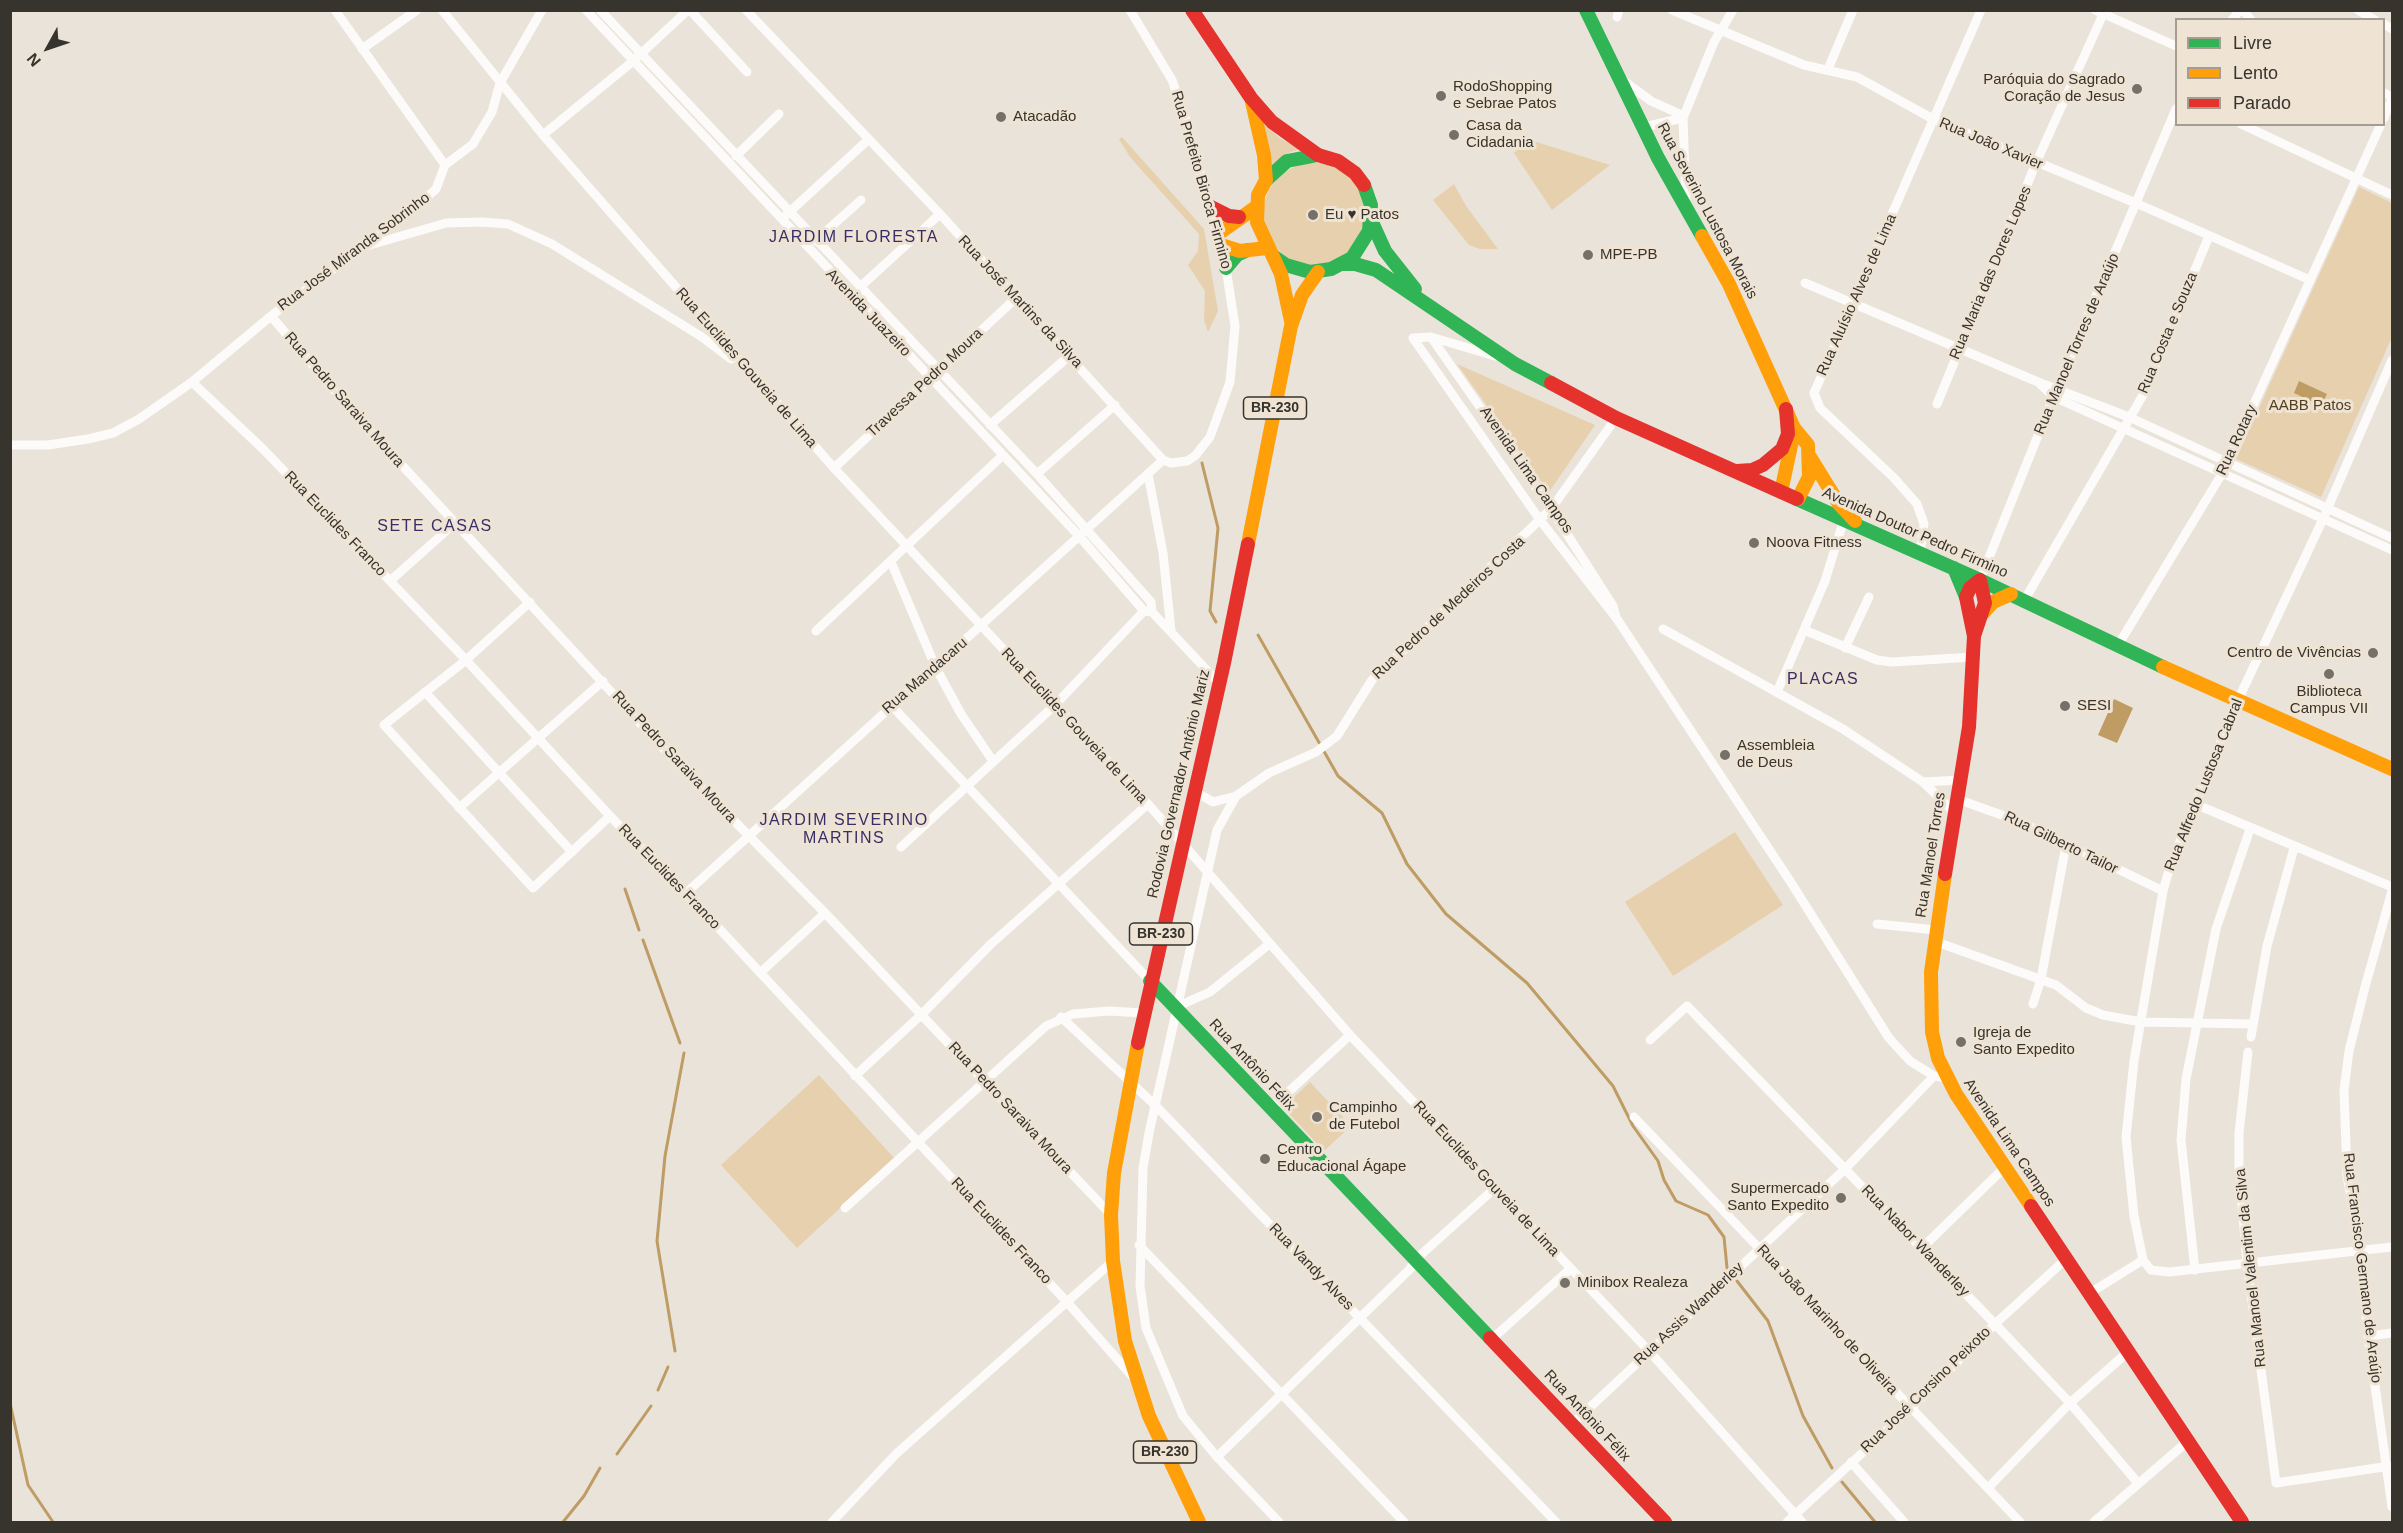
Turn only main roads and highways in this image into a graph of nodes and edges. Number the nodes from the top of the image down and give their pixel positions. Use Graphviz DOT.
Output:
graph roads {
  1 [pos="1192,10"];
  2 [pos="1586,10"];
  3 [pos="1251,98"];
  4 [pos="1318,155"];
  5 [pos="1266,180"];
  6 [pos="1212,207"];
  7 [pos="1256,207"];
  8 [pos="1239,217"];
  9 [pos="1371,220"];
  10 [pos="1249,250"];
  11 [pos="1270,252"];
  12 [pos="1343,264"];
  13 [pos="1226,268"];
  14 [pos="1318,272"];
  15 [pos="1434,308"];
  16 [pos="1291,326"];
  17 [pos="1786,409"];
  18 [pos="1794,428"];
  19 [pos="1810,457"];
  20 [pos="1734,471"];
  21 [pos="1781,492"];
  22 [pos="1798,499"];
  23 [pos="1861,527"];
  24 [pos="1954,568"];
  25 [pos="1980,580"];
  26 [pos="2011,594"];
  27 [pos="1966,597"];
  28 [pos="1983,613"];
  29 [pos="1974,636"];
  30 [pos="2392,769"];
  31 [pos="1150,981"];
  32 [pos="1940,1077"];
  33 [pos="1199,1522"];
  34 [pos="1665,1522"];
  35 [pos="2242,1522"];
  1 -- 3 [label="main road"];
  2 -- 17 [label="main road, Rua Severino Lustosa Morais"];
  3 -- 4 [label="main road"];
  3 -- 5 [label="main road"];
  4 -- 5 [label="main road"];
  4 -- 9 [label="main road"];
  5 -- 7 [label="main road"];
  6 -- 8 [label="main road"];
  7 -- 8 [label="main road"];
  7 -- 11 [label="main road, Rodovia Governador Antônio Mariz / BR-230"];
  8 -- 10 [label="main road"];
  9 -- 12 [label="main road"];
  9 -- 15 [label="main road, Avenida Doutor Pedro Firmino"];
  10 -- 11 [label="main road"];
  10 -- 13 [label="main road"];
  11 -- 14 [label="main road"];
  11 -- 16 [label="main road, Rodovia Governador Antônio Mariz / BR-230"];
  12 -- 14 [label="main road"];
  12 -- 15 [label="main road, Avenida Doutor Pedro Firmino"];
  14 -- 16 [label="main road, Rodovia Governador Antônio Mariz / BR-230"];
  15 -- 20 [label="main road, Avenida Doutor Pedro Firmino"];
  16 -- 31 [label="main road, Rodovia Governador Antônio Mariz / BR-230"];
  17 -- 18 [label="main road, Rua Severino Lustosa Morais"];
  17 -- 20 [label="main road"];
  18 -- 19 [label="main road, Rua Severino Lustosa Morais"];
  18 -- 21 [label="main road"];
  19 -- 22 [label="main road"];
  19 -- 23 [label="main road, Rua Severino Lustosa Morais"];
  20 -- 21 [label="main road, Avenida Doutor Pedro Firmino"];
  21 -- 22 [label="main road, Avenida Doutor Pedro Firmino"];
  22 -- 23 [label="main road, Avenida Doutor Pedro Firmino"];
  23 -- 24 [label="main road, Avenida Doutor Pedro Firmino"];
  24 -- 25 [label="main road, Avenida Doutor Pedro Firmino"];
  24 -- 27 [label="main road, Rua Manoel Torres"];
  25 -- 26 [label="main road, Avenida Doutor Pedro Firmino"];
  25 -- 27 [label="main road"];
  25 -- 28 [label="main road, Rua Manoel Torres"];
  26 -- 28 [label="main road"];
  26 -- 30 [label="main road, Avenida Doutor Pedro Firmino"];
  27 -- 29 [label="main road, Rua Manoel Torres"];
  28 -- 29 [label="main road, Rua Manoel Torres"];
  29 -- 32 [label="main road, Rua Manoel Torres"];
  31 -- 33 [label="main road, Rodovia Governador Antônio Mariz / BR-230"];
  31 -- 34 [label="main road, Rua Antônio Félix"];
  32 -- 35 [label="main road, Avenida Lima Campos"];
}
